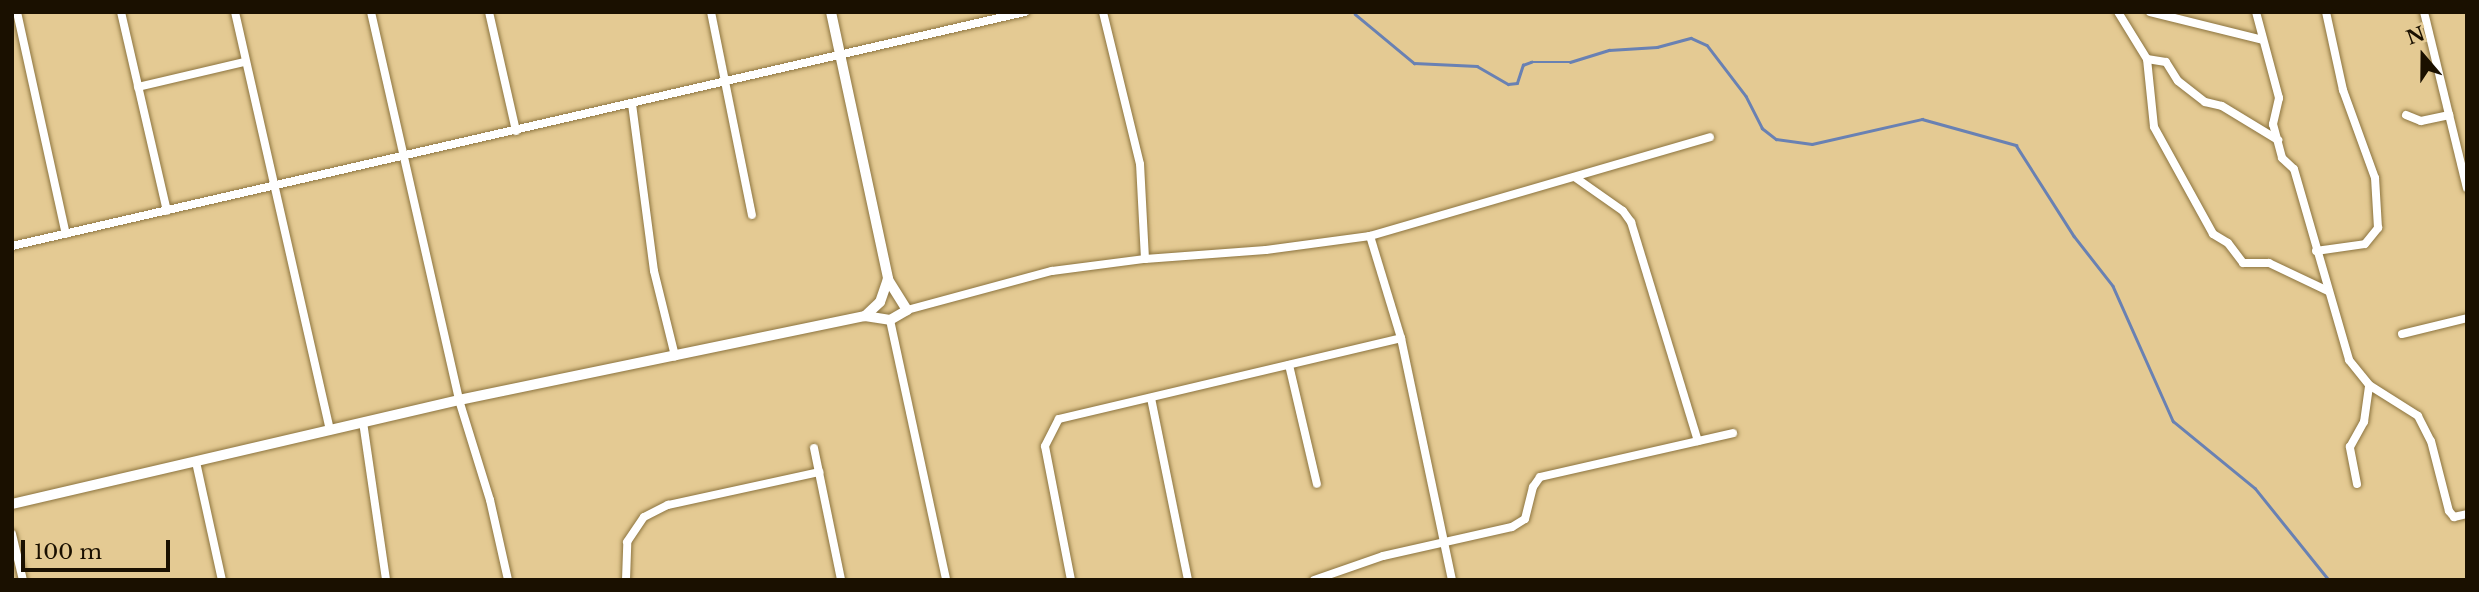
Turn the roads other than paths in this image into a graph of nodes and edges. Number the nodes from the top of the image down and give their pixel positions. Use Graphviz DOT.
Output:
graph roads {
  1 [pos="17,12"];
  2 [pos="121,12"];
  3 [pos="235,12"];
  4 [pos="371,12"];
  5 [pos="489,12"];
  6 [pos="711,12"];
  7 [pos="831,12"];
  8 [pos="1025,12"];
  9 [pos="1103,12"];
  10 [pos="2118,12"];
  11 [pos="2150,12"];
  12 [pos="2256,12"];
  13 [pos="2326,12"];
  14 [pos="2424,12"];
  15 [pos="2263,40"];
  16 [pos="842,57"];
  17 [pos="2147,59"];
  18 [pos="245,62"];
  19 [pos="726,83"];
  20 [pos="138,87"];
  21 [pos="632,104"];
  22 [pos="2449,115"];
  23 [pos="2406,116"];
  24 [pos="516,131"];
  25 [pos="1710,137"];
  26 [pos="2278,141"];
  27 [pos="404,156"];
  28 [pos="1576,178"];
  29 [pos="275,186"];
  30 [pos="2467,188"];
  31 [pos="167,211"];
  32 [pos="752,215"];
  33 [pos="66,234"];
  34 [pos="1370,236"];
  35 [pos="12,246"];
  36 [pos="2316,251"];
  37 [pos="1145,259"];
  38 [pos="888,279"];
  39 [pos="2328,291"];
  40 [pos="906,310"];
  41 [pos="864,316"];
  42 [pos="2467,318"];
  43 [pos="890,320"];
  44 [pos="2402,334"];
  45 [pos="1401,338"];
  46 [pos="675,356"];
  47 [pos="1289,365"];
  48 [pos="2369,385"];
  49 [pos="1151,398"];
  50 [pos="459,400"];
  51 [pos="363,422"];
  52 [pos="330,430"];
  53 [pos="1733,433"];
  54 [pos="1698,441"];
  55 [pos="814,448"];
  56 [pos="196,462"];
  57 [pos="819,472"];
  58 [pos="1317,484"];
  59 [pos="2357,484"];
  60 [pos="12,504"];
  61 [pos="2467,514"];
  62 [pos="12,534"];
  63 [pos="1446,544"];
  64 [pos="1332,577"];
  65 [pos="23,580"];
  66 [pos="222,580"];
  67 [pos="386,580"];
  68 [pos="508,580"];
  69 [pos="626,580"];
  70 [pos="841,580"];
  71 [pos="946,580"];
  72 [pos="1071,580"];
  73 [pos="1188,580"];
  74 [pos="1314,580"];
  75 [pos="1452,580"];
  1 -- 33 [label="street"];
  2 -- 20 [label="street"];
  3 -- 18 [label="street"];
  4 -- 27 [label="street"];
  5 -- 24 [label="street"];
  6 -- 19 [label="street"];
  7 -- 16 [label="street"];
  8 -- 16 [label="street"];
  9 -- 37 [label="street"];
  10 -- 17 [label="street"];
  11 -- 15 [label="street"];
  12 -- 15 [label="street"];
  13 -- 36 [label="street"];
  14 -- 22 [label="street"];
  15 -- 26 [label="street"];
  16 -- 19 [label="street"];
  16 -- 38 [label="street"];
  17 -- 26 [label="street"];
  17 -- 39 [label="street"];
  18 -- 20 [label="street"];
  18 -- 29 [label="street"];
  19 -- 21 [label="street"];
  19 -- 32 [label="street"];
  20 -- 31 [label="street"];
  21 -- 24 [label="street"];
  21 -- 46 [label="street"];
  22 -- 23 [label="street"];
  22 -- 30 [label="street"];
  24 -- 27 [label="street"];
  25 -- 28 [label="street"];
  26 -- 36 [label="street"];
  27 -- 29 [label="street"];
  27 -- 50 [label="street"];
  28 -- 34 [label="street"];
  28 -- 54 [label="street"];
  29 -- 31 [label="street"];
  29 -- 52 [label="street"];
  31 -- 33 [label="street"];
  33 -- 35 [label="street"];
  34 -- 37 [label="street"];
  34 -- 45 [label="street"];
  36 -- 39 [label="street"];
  37 -- 40 [label="street"];
  38 -- 40 [label="street"];
  38 -- 41 [label="street"];
  39 -- 48 [label="street"];
  40 -- 43 [label="street"];
  41 -- 43 [label="street"];
  41 -- 46 [label="street"];
  42 -- 44 [label="street"];
  43 -- 71 [label="street"];
  45 -- 47 [label="street"];
  45 -- 63 [label="street"];
  46 -- 50 [label="street"];
  47 -- 49 [label="street"];
  47 -- 58 [label="street"];
  48 -- 59 [label="street"];
  48 -- 61 [label="street"];
  49 -- 72 [label="street"];
  49 -- 73 [label="street"];
  50 -- 51 [label="street"];
  50 -- 68 [label="street"];
  51 -- 52 [label="street"];
  51 -- 67 [label="street"];
  52 -- 56 [label="street"];
  53 -- 54 [label="street"];
  54 -- 63 [label="street"];
  55 -- 57 [label="street"];
  56 -- 60 [label="street"];
  56 -- 66 [label="street"];
  57 -- 69 [label="street"];
  57 -- 70 [label="street"];
  62 -- 65 [label="street"];
  63 -- 64 [label="street"];
  63 -- 75 [label="street"];
  64 -- 74 [label="street"];
}
